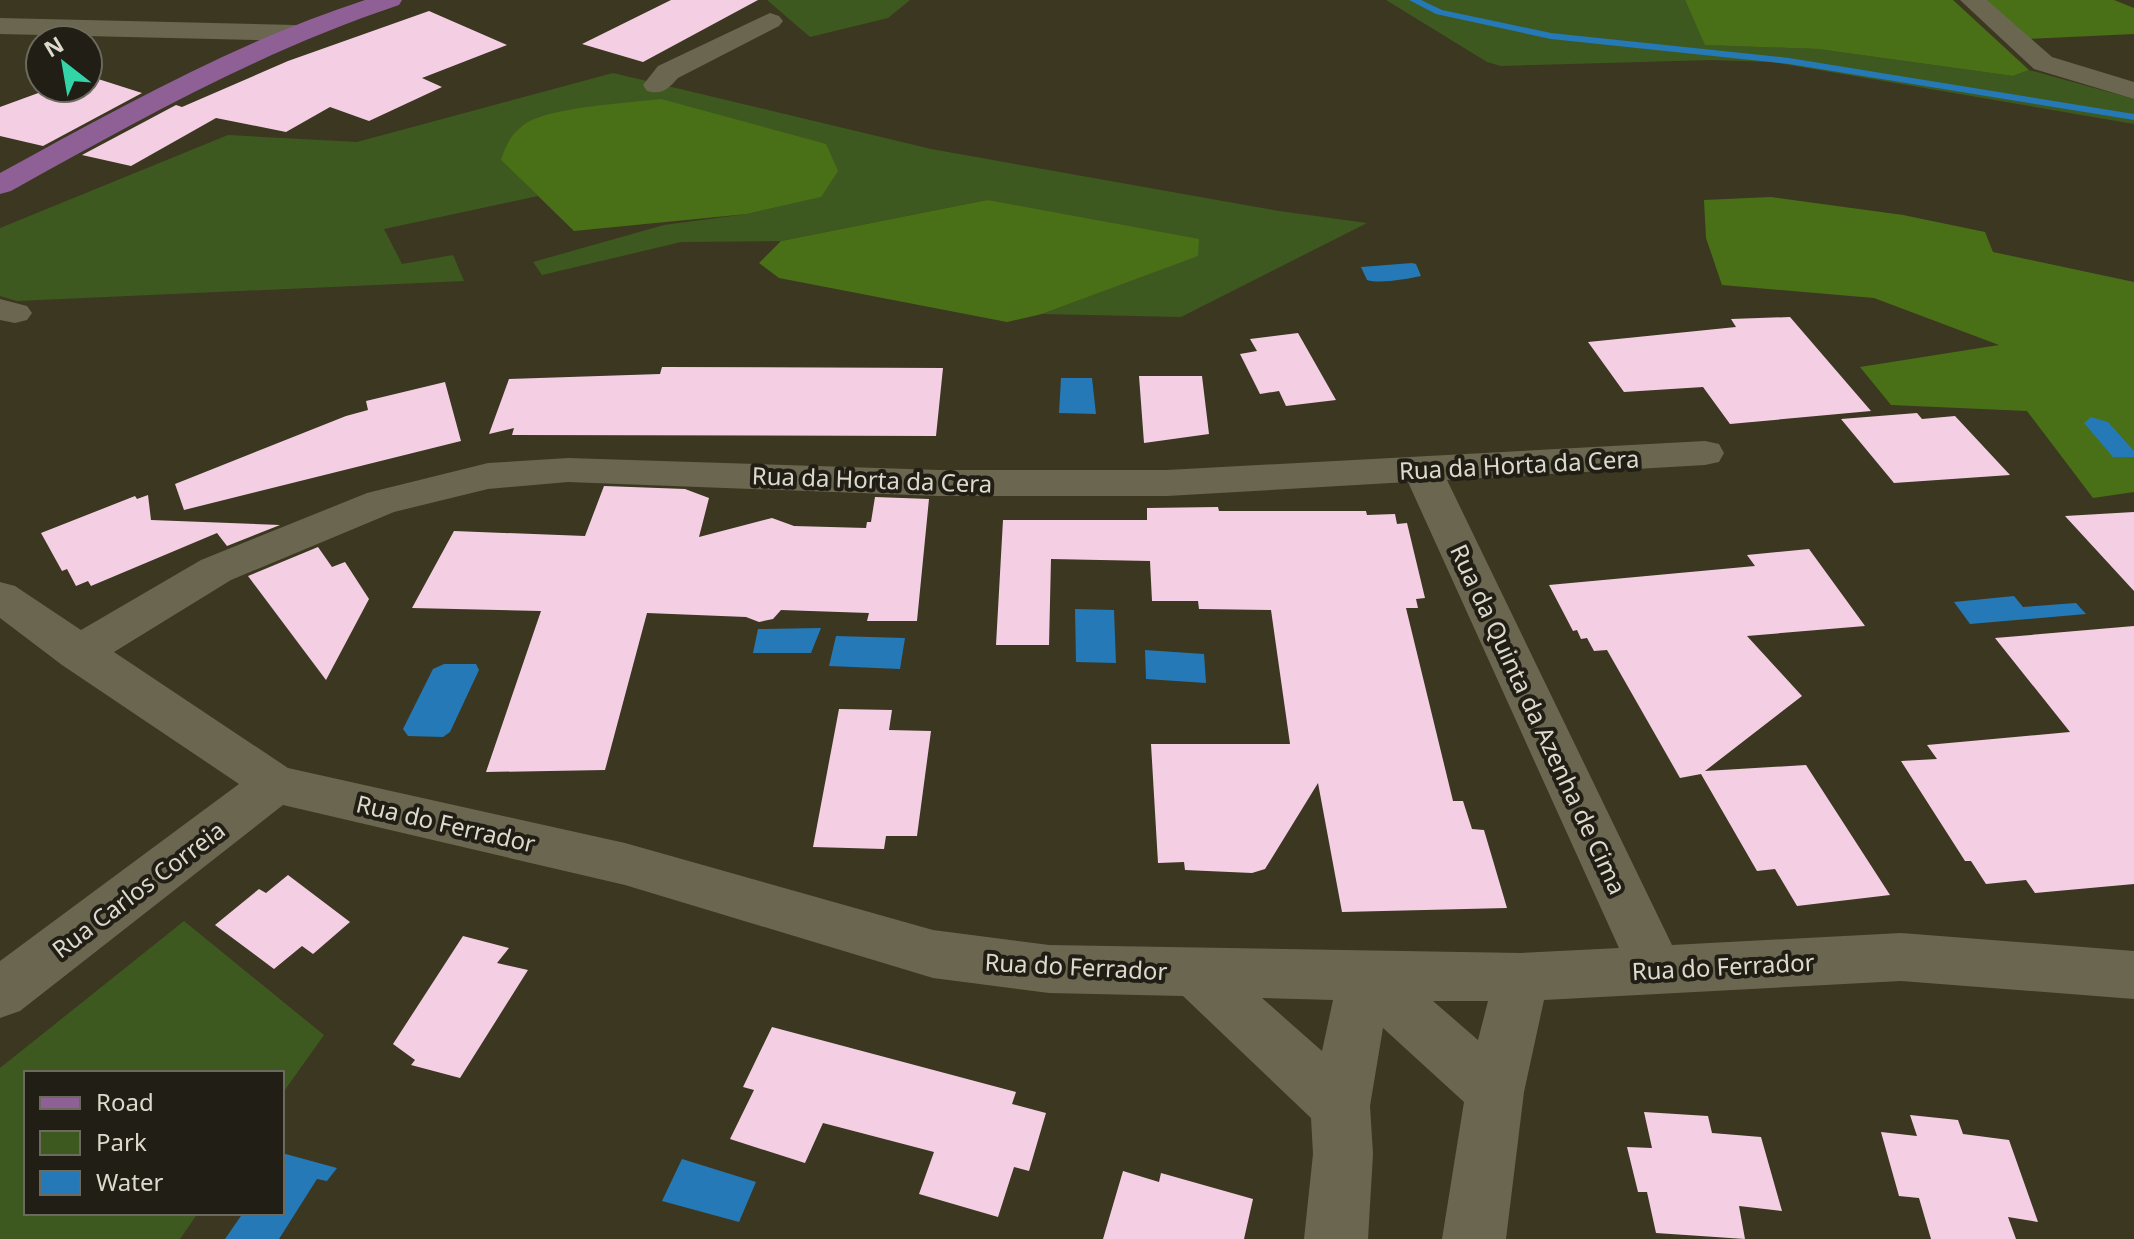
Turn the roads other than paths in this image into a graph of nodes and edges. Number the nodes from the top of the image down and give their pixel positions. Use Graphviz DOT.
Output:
graph roads {
  1 [pos="390,0"];
  2 [pos="746,0"];
  3 [pos="1972,0"];
  4 [pos="0,26"];
  5 [pos="295,33"];
  6 [pos="2027,50"];
  7 [pos="2134,70"];
  8 [pos="657,85"];
  9 [pos="2134,91"];
  10 [pos="0,185"];
  11 [pos="1705,453"];
  12 [pos="1422,469"];
  13 [pos="0,597"];
  14 [pos="78,653"];
  15 [pos="275,784"];
  16 [pos="1656,969"];
  17 [pos="1196,973"];
  18 [pos="2134,975"];
  19 [pos="1365,976"];
  20 [pos="1521,977"];
  21 [pos="0,993"];
  22 [pos="1495,1092"];
  23 [pos="1340,1106"];
  24 [pos="1336,1239"];
  25 [pos="1474,1239"];
  1 -- 5 [label="main road"];
  2 -- 8 [label="street"];
  3 -- 6 [label="street"];
  4 -- 5 [label="street"];
  5 -- 10 [label="main road"];
  6 -- 7 [label="street"];
  6 -- 9 [label="street"];
  11 -- 12 [label="street, Rua da Horta da Cera"];
  12 -- 14 [label="street, Rua da Horta da Cera"];
  12 -- 16 [label="street, Rua da Quinta da Azenha de Cima"];
  13 -- 14 [label="street, Rua do Ferrador"];
  14 -- 15 [label="street, Rua do Ferrador"];
  15 -- 17 [label="street, Rua do Ferrador"];
  15 -- 21 [label="street, Rua Carlos Correia"];
  16 -- 18 [label="street, Rua do Ferrador"];
  16 -- 20 [label="street, Rua do Ferrador"];
  17 -- 19 [label="street, Rua do Ferrador"];
  17 -- 23 [label="street"];
  19 -- 20 [label="street, Rua do Ferrador"];
  19 -- 22 [label="street"];
  19 -- 23 [label="street"];
  20 -- 22 [label="street"];
  22 -- 25 [label="street"];
  23 -- 24 [label="street"];
}
